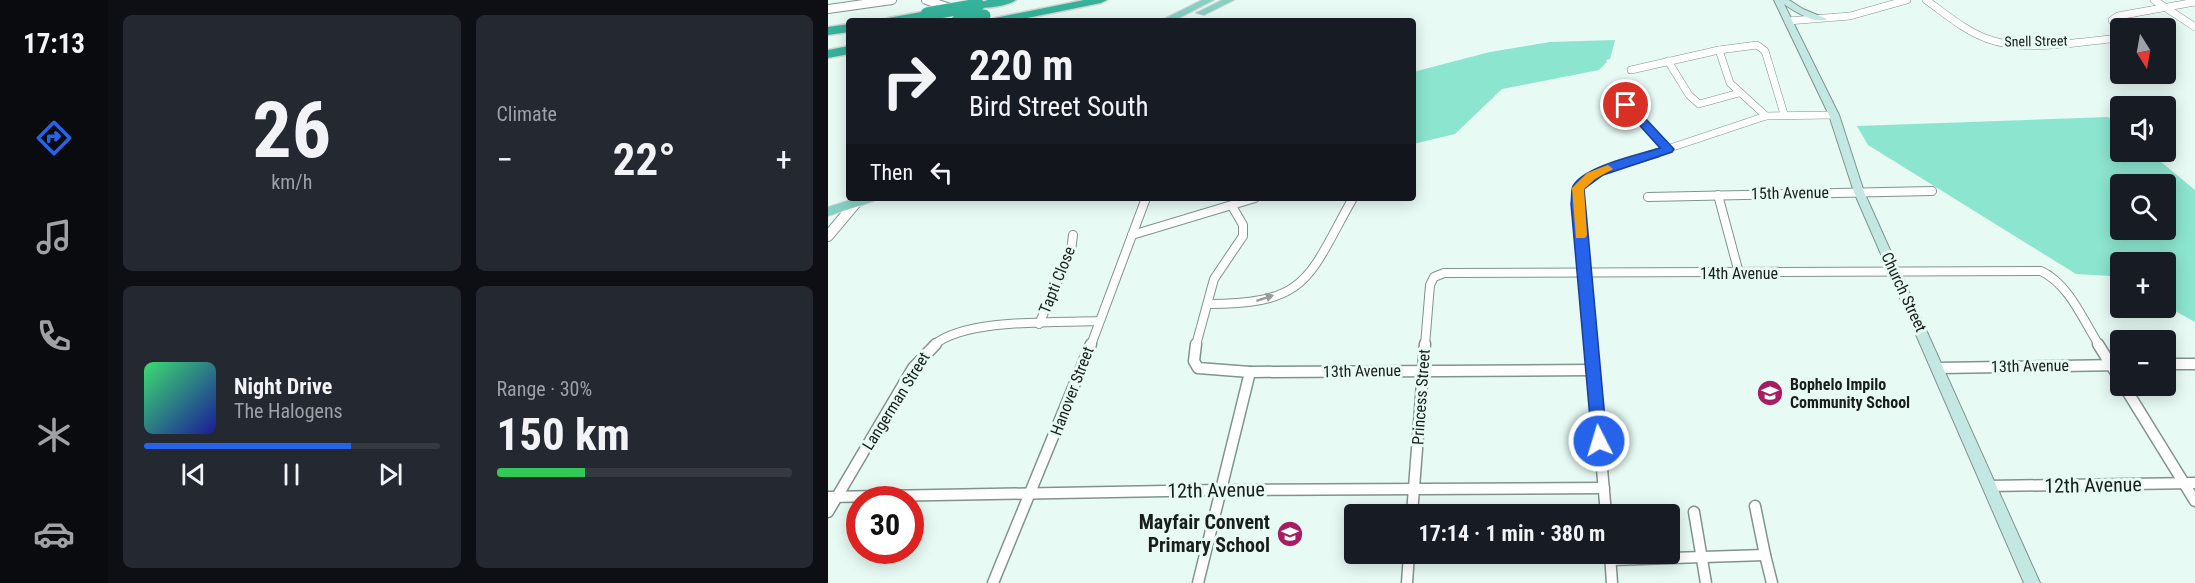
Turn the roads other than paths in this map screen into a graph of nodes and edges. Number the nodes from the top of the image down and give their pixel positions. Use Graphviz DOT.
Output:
graph roads {
  1 [pos="892,0"];
  2 [pos="926,0"];
  3 [pos="1010,0"];
  4 [pos="1089,0"];
  5 [pos="1101,0"];
  6 [pos="1209,0"];
  7 [pos="1229,0"];
  8 [pos="1778,0"];
  9 [pos="1784,0"];
  10 [pos="1907,0"];
  11 [pos="1926,0"];
  12 [pos="2154,0"];
  13 [pos="2195,2"];
  14 [pos="2164,7"];
  15 [pos="828,9"];
  16 [pos="1204,11"];
  17 [pos="986,14"];
  18 [pos="905,18"];
  19 [pos="959,18"];
  20 [pos="971,18"];
  21 [pos="1172,18"];
  22 [pos="1191,18"];
  23 [pos="1199,18"];
  24 [pos="2114,18"];
  25 [pos="1823,19"];
  26 [pos="1788,21"];
  27 [pos="2195,27"];
  28 [pos="846,29"];
  29 [pos="829,34"];
  30 [pos="846,38"];
  31 [pos="2110,38"];
  32 [pos="1719,50"];
  33 [pos="846,51"];
  34 [pos="828,54"];
  35 [pos="1668,61"];
  36 [pos="1631,70"];
  37 [pos="1739,93"];
  38 [pos="1626,105"];
  39 [pos="1784,114"];
  40 [pos="1834,115"];
  41 [pos="1766,116"];
  42 [pos="1668,149"];
  43 [pos="1932,191"];
  44 [pos="1859,192"];
  45 [pos="1718,195"];
  46 [pos="1648,197"];
  47 [pos="858,201"];
  48 [pos="1145,201"];
  49 [pos="1246,201"];
  50 [pos="1351,201"];
  51 [pos="1232,206"];
  52 [pos="828,212"];
  53 [pos="1132,235"];
  54 [pos="828,236"];
  55 [pos="1073,236"];
  56 [pos="1894,272"];
  57 [pos="1584,273"];
  58 [pos="1739,273"];
  59 [pos="1432,280"];
  60 [pos="1208,304"];
  61 [pos="1099,321"];
  62 [pos="1039,324"];
  63 [pos="2110,356"];
  64 [pos="2176,364"];
  65 [pos="2195,364"];
  66 [pos="2110,365"];
  67 [pos="1939,368"];
  68 [pos="1423,370"];
  69 [pos="1593,370"];
  70 [pos="1250,372"];
  71 [pos="2131,396"];
  72 [pos="2189,483"];
  73 [pos="1990,486"];
  74 [pos="1604,488"];
  75 [pos="1414,489"];
  76 [pos="1221,490"];
  77 [pos="1030,494"];
  78 [pos="833,497"];
  79 [pos="2195,501"];
  80 [pos="1413,504"];
  81 [pos="1605,504"];
  82 [pos="1755,506"];
  83 [pos="828,512"];
  84 [pos="1694,512"];
  85 [pos="1766,555"];
  86 [pos="1680,556"];
  87 [pos="1702,556"];
  88 [pos="1408,564"];
  89 [pos="1611,564"];
  90 [pos="993,583"];
  91 [pos="1198,583"];
  92 [pos="1407,583"];
  93 [pos="1612,583"];
  94 [pos="1706,583"];
  95 [pos="1772,583"];
  96 [pos="2032,583"];
  1 -- 15 [label="street"];
  2 -- 19 [label="street"];
  3 -- 17 [label="highway"];
  4 -- 17 [label="highway"];
  5 -- 17 [label="highway"];
  6 -- 21 [label="main road"];
  7 -- 16 [label="main road"];
  8 -- 26 [label="main road, Church Street"];
  9 -- 25 [label="main road"];
  10 -- 25 [label="street"];
  11 -- 31 [label="street, Snell Street"];
  12 -- 14 [label="street"];
  13 -- 14 [label="street"];
  14 -- 24 [label="street"];
  14 -- 27 [label="street"];
  16 -- 22 [label="main road"];
  16 -- 23 [label="main road"];
  17 -- 18 [label="highway, bridge"];
  17 -- 20 [label="highway, bridge"];
  25 -- 26 [label="street"];
  26 -- 40 [label="main road, Church Street"];
  28 -- 29 [label="highway"];
  29 -- 30 [label="highway"];
  32 -- 35 [label="street"];
  32 -- 37 [label="street"];
  32 -- 39 [label="street"];
  33 -- 34 [label="highway"];
  35 -- 36 [label="street"];
  35 -- 37 [label="street"];
  37 -- 41 [label="street"];
  38 -- 42 [label="street"];
  39 -- 40 [label="street"];
  39 -- 41 [label="street"];
  40 -- 44 [label="main road, Church Street"];
  41 -- 42 [label="street"];
  42 -- 57 [label="street"];
  43 -- 44 [label="street, 15th Avenue"];
  44 -- 45 [label="street, 15th Avenue"];
  44 -- 56 [label="main road, Church Street"];
  45 -- 46 [label="street, 15th Avenue"];
  45 -- 58 [label="street"];
  47 -- 52 [label="main road"];
  47 -- 54 [label="street"];
  48 -- 53 [label="street, Hanover Street"];
  49 -- 51 [label="street"];
  60 -- 50 [label="street, one-way"];
  51 -- 53 [label="street"];
  51 -- 60 [label="street"];
  53 -- 61 [label="street, Hanover Street"];
  55 -- 62 [label="street, Tapti Close"];
  56 -- 58 [label="street, 14th Avenue"];
  56 -- 63 [label="street, 14th Avenue"];
  56 -- 67 [label="main road, Church Street"];
  57 -- 58 [label="street, 14th Avenue"];
  57 -- 59 [label="street, 14th Avenue"];
  57 -- 69 [label="street"];
  59 -- 68 [label="street, Princess Street"];
  60 -- 70 [label="street, 13th Avenue"];
  61 -- 62 [label="street, Langerman Street"];
  61 -- 77 [label="street, Hanover Street"];
  62 -- 78 [label="street, Langerman Street"];
  64 -- 65 [label="street"];
  66 -- 67 [label="street, 13th Avenue"];
  67 -- 73 [label="main road, Church Street"];
  68 -- 69 [label="street, 13th Avenue"];
  68 -- 70 [label="street, 13th Avenue"];
  68 -- 75 [label="street, Princess Street"];
  69 -- 74 [label="street"];
  70 -- 76 [label="street"];
  71 -- 72 [label="street"];
  72 -- 73 [label="street, 12th Avenue"];
  72 -- 79 [label="street"];
  73 -- 96 [label="main road, Church Street"];
  74 -- 75 [label="street, 12th Avenue"];
  74 -- 81 [label="street"];
  75 -- 76 [label="street, 12th Avenue"];
  75 -- 80 [label="street, Princess Street"];
  76 -- 77 [label="street, 12th Avenue"];
  76 -- 91 [label="street"];
  77 -- 78 [label="street, 12th Avenue"];
  77 -- 90 [label="street, Hanover Street"];
  78 -- 83 [label="street, Langerman Street"];
  82 -- 85 [label="street"];
  84 -- 87 [label="street"];
  85 -- 87 [label="street"];
  85 -- 95 [label="street"];
  86 -- 87 [label="street"];
  87 -- 94 [label="street"];
  88 -- 92 [label="street"];
  89 -- 93 [label="street"];
}
